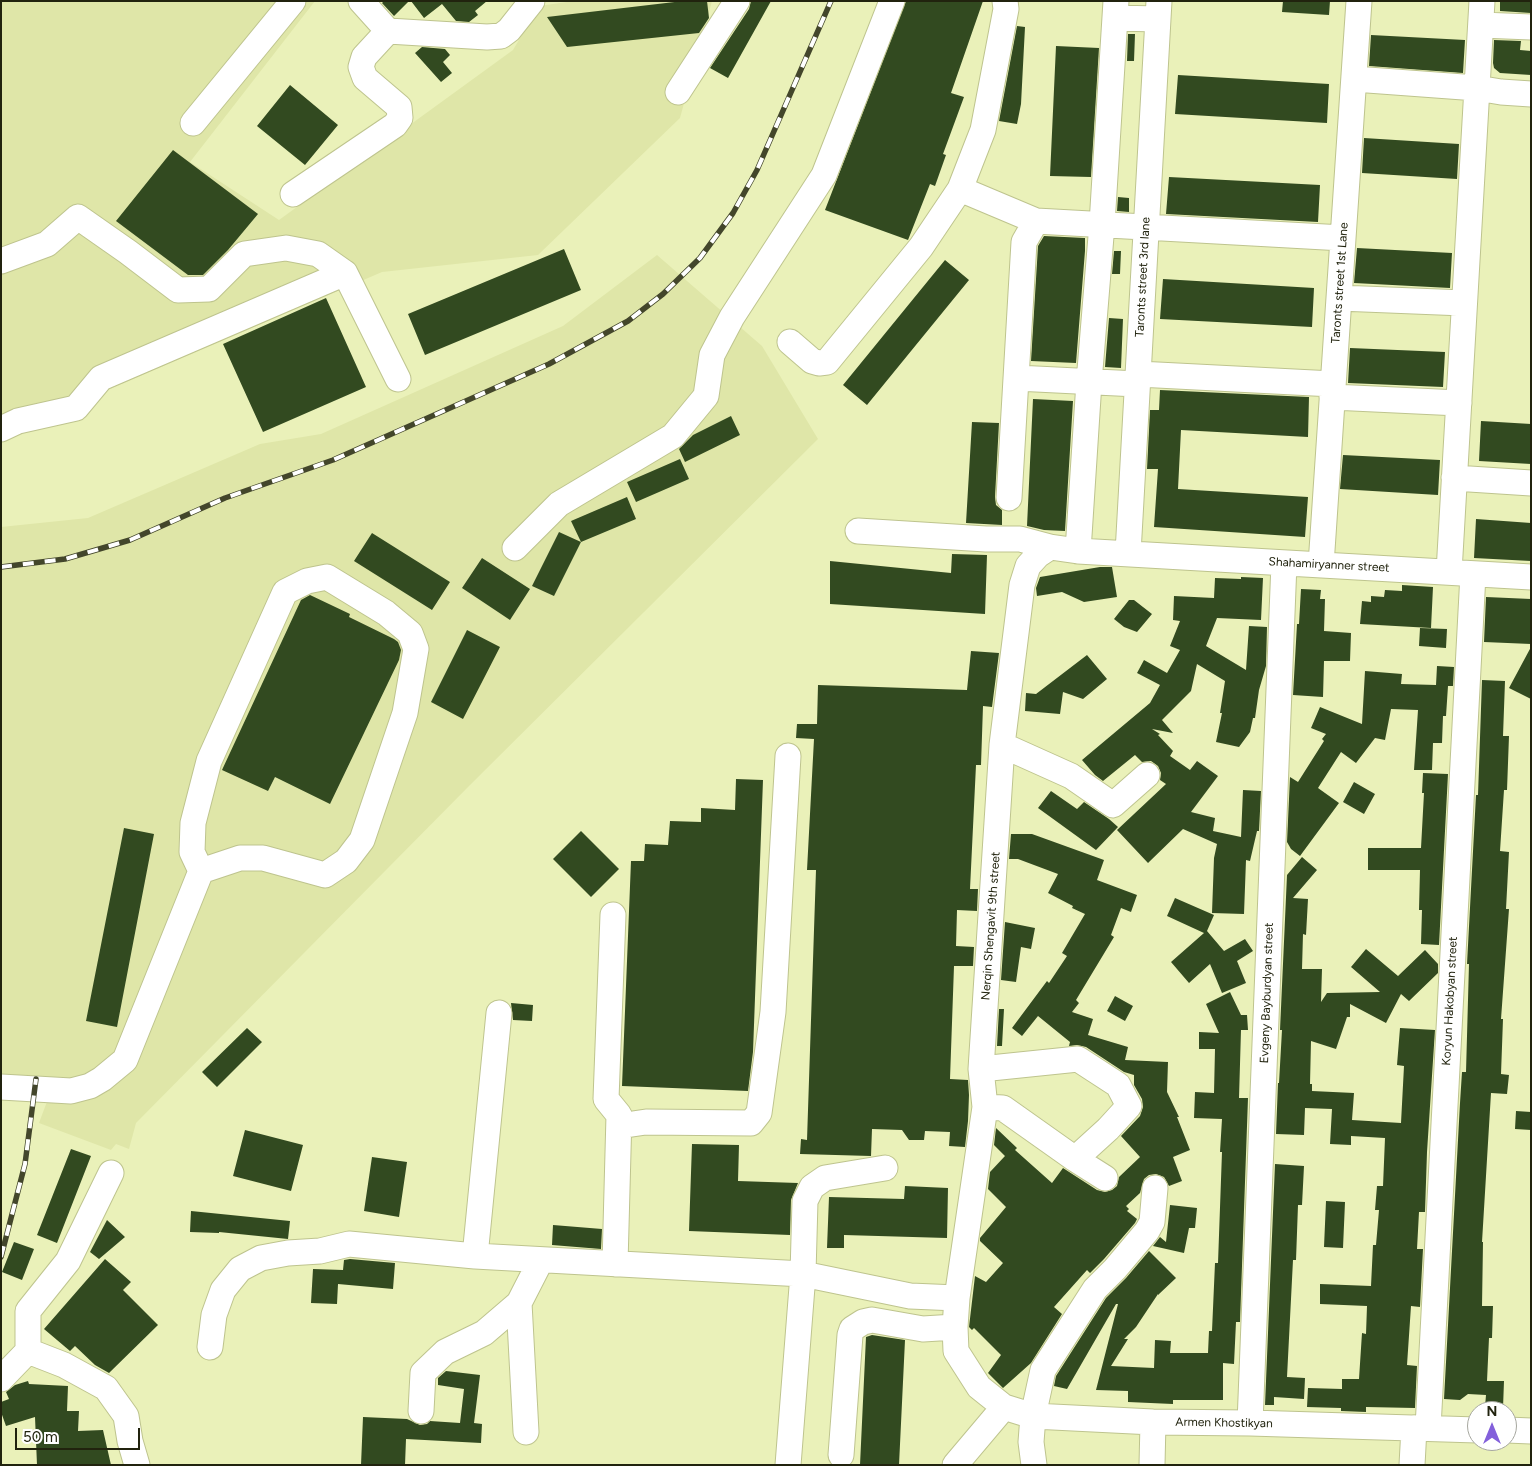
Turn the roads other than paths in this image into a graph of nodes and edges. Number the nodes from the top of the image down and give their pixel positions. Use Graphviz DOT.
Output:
graph roads {
  1 [pos="293,1"];
  2 [pos="361,1"];
  3 [pos="532,1"];
  4 [pos="737,1"];
  5 [pos="892,1"];
  6 [pos="1006,1"];
  7 [pos="1359,1"];
  8 [pos="1116,10"];
  9 [pos="1159,10"];
  10 [pos="1481,13"];
  11 [pos="1531,27"];
  12 [pos="388,31"];
  13 [pos="1354,79"];
  14 [pos="1477,88"];
  15 [pos="678,92"];
  16 [pos="1531,94"];
  17 [pos="193,123"];
  18 [pos="960,189"];
  19 [pos="293,194"];
  20 [pos="1036,221"];
  21 [pos="1102,224"];
  22 [pos="1146,227"];
  23 [pos="1343,238"];
  24 [pos="1,261"];
  25 [pos="345,273"];
  26 [pos="1339,298"];
  27 [pos="1464,303"];
  28 [pos="790,342"];
  29 [pos="1016,378"];
  30 [pos="398,379"];
  31 [pos="1138,379"];
  32 [pos="1089,382"];
  33 [pos="1333,390"];
  34 [pos="1459,403"];
  35 [pos="1,429"];
  36 [pos="1454,478"];
  37 [pos="1531,483"];
  38 [pos="1009,498"];
  39 [pos="858,530"];
  40 [pos="1050,547"];
  41 [pos="514,548"];
  42 [pos="1078,551"];
  43 [pos="1128,553"];
  44 [pos="1284,562"];
  45 [pos="1321,565"];
  46 [pos="1461,573"];
  47 [pos="1531,577"];
  48 [pos="1002,745"];
  49 [pos="788,756"];
  50 [pos="1147,775"];
  51 [pos="201,871"];
  52 [pos="613,915"];
  53 [pos="499,1013"];
  54 [pos="981,1070"];
  55 [pos="1,1087"];
  56 [pos="985,1107"];
  57 [pos="619,1126"];
  58 [pos="1075,1159"];
  59 [pos="885,1168"];
  60 [pos="111,1173"];
  61 [pos="1105,1178"];
  62 [pos="1155,1188"];
  63 [pos="475,1256"];
  64 [pos="541,1260"];
  65 [pos="615,1264"];
  66 [pos="803,1274"];
  67 [pos="957,1298"];
  68 [pos="519,1302"];
  69 [pos="955,1327"];
  70 [pos="210,1347"];
  71 [pos="28,1351"];
  72 [pos="1,1378"];
  73 [pos="979,1387"];
  74 [pos="1004,1407"];
  75 [pos="421,1411"];
  76 [pos="1033,1416"];
  77 [pos="1153,1422"];
  78 [pos="1250,1423"];
  79 [pos="1421,1428"];
  80 [pos="1467,1430"];
  81 [pos="1517,1430"];
  82 [pos="1531,1431"];
  83 [pos="526,1432"];
  84 [pos="840,1455"];
  85 [pos="137,1465"];
  86 [pos="788,1465"];
  87 [pos="955,1465"];
  88 [pos="1034,1465"];
  89 [pos="1152,1465"];
  90 [pos="1412,1465"];
  1 -- 17 [label="street"];
  2 -- 12 [label="street"];
  3 -- 12 [label="street"];
  4 -- 15 [label="street"];
  5 -- 41 [label="street"];
  6 -- 18 [label="street"];
  7 -- 13 [label="street, Taronts street 1st Lane"];
  8 -- 9 [label="street"];
  8 -- 21 [label="street"];
  9 -- 22 [label="street, Taronts street 3rd lane"];
  10 -- 11 [label="street"];
  10 -- 14 [label="street, Koryun Hakobyan street"];
  12 -- 19 [label="street"];
  13 -- 14 [label="street"];
  13 -- 23 [label="street, Taronts street 1st Lane"];
  14 -- 16 [label="street"];
  14 -- 27 [label="street, Koryun Hakobyan street"];
  18 -- 20 [label="street"];
  18 -- 28 [label="street"];
  20 -- 21 [label="street"];
  20 -- 29 [label="street"];
  21 -- 22 [label="street"];
  21 -- 32 [label="street"];
  22 -- 23 [label="street"];
  22 -- 31 [label="street, Taronts street 3rd lane"];
  23 -- 26 [label="street, Taronts street 1st Lane"];
  24 -- 25 [label="street"];
  25 -- 30 [label="street"];
  25 -- 35 [label="street"];
  26 -- 27 [label="street"];
  26 -- 33 [label="street, Taronts street 1st Lane"];
  27 -- 34 [label="street, Koryun Hakobyan street"];
  29 -- 32 [label="street"];
  29 -- 38 [label="street"];
  31 -- 32 [label="street"];
  31 -- 33 [label="street"];
  31 -- 43 [label="street, Taronts street 3rd lane"];
  32 -- 42 [label="street"];
  33 -- 34 [label="street"];
  33 -- 45 [label="street, Taronts street 1st Lane"];
  34 -- 36 [label="street, Koryun Hakobyan street"];
  36 -- 37 [label="street"];
  36 -- 46 [label="street, Koryun Hakobyan street"];
  39 -- 40 [label="street"];
  40 -- 42 [label="street"];
  40 -- 48 [label="street, Nerqin Shengavit 9th street"];
  42 -- 43 [label="street"];
  43 -- 44 [label="street, Shahamiryanner street"];
  44 -- 45 [label="street, Shahamiryanner street"];
  44 -- 78 [label="street, Evgeny Bayburdyan street"];
  45 -- 46 [label="street, Shahamiryanner street"];
  46 -- 47 [label="street, Shahamiryanner street"];
  46 -- 79 [label="street, Koryun Hakobyan street"];
  48 -- 50 [label="street"];
  48 -- 54 [label="street, Nerqin Shengavit 9th street"];
  49 -- 57 [label="street"];
  51 -- 51 [label="street"];
  51 -- 55 [label="street"];
  52 -- 57 [label="street"];
  53 -- 63 [label="street"];
  54 -- 56 [label="street, Nerqin Shengavit 9th street"];
  54 -- 58 [label="street"];
  56 -- 58 [label="street"];
  56 -- 67 [label="street, Nerqin Shengavit 9th street"];
  57 -- 65 [label="street"];
  58 -- 61 [label="street"];
  59 -- 66 [label="street"];
  60 -- 71 [label="street"];
  62 -- 76 [label="street"];
  63 -- 64 [label="street"];
  63 -- 70 [label="street"];
  64 -- 65 [label="street"];
  64 -- 68 [label="street"];
  65 -- 66 [label="street"];
  66 -- 67 [label="street"];
  66 -- 86 [label="street"];
  67 -- 69 [label="street, Nerqin Shengavit 9th street"];
  68 -- 75 [label="street"];
  68 -- 83 [label="street"];
  69 -- 73 [label="street, Nerqin Shengavit 9th street"];
  69 -- 84 [label="street"];
  71 -- 72 [label="street"];
  71 -- 85 [label="street"];
  73 -- 74 [label="street, Armen Khostikyan"];
  74 -- 76 [label="street, Armen Khostikyan"];
  74 -- 87 [label="street"];
  76 -- 77 [label="street, Armen Khostikyan"];
  76 -- 88 [label="street"];
  77 -- 78 [label="street, Armen Khostikyan"];
  77 -- 89 [label="street"];
  78 -- 79 [label="street, Armen Khostikyan"];
  79 -- 80 [label="street, Armen Khostikyan"];
  79 -- 90 [label="street, Koryun Hakobyan street"];
  81 -- 82 [label="street"];
}
